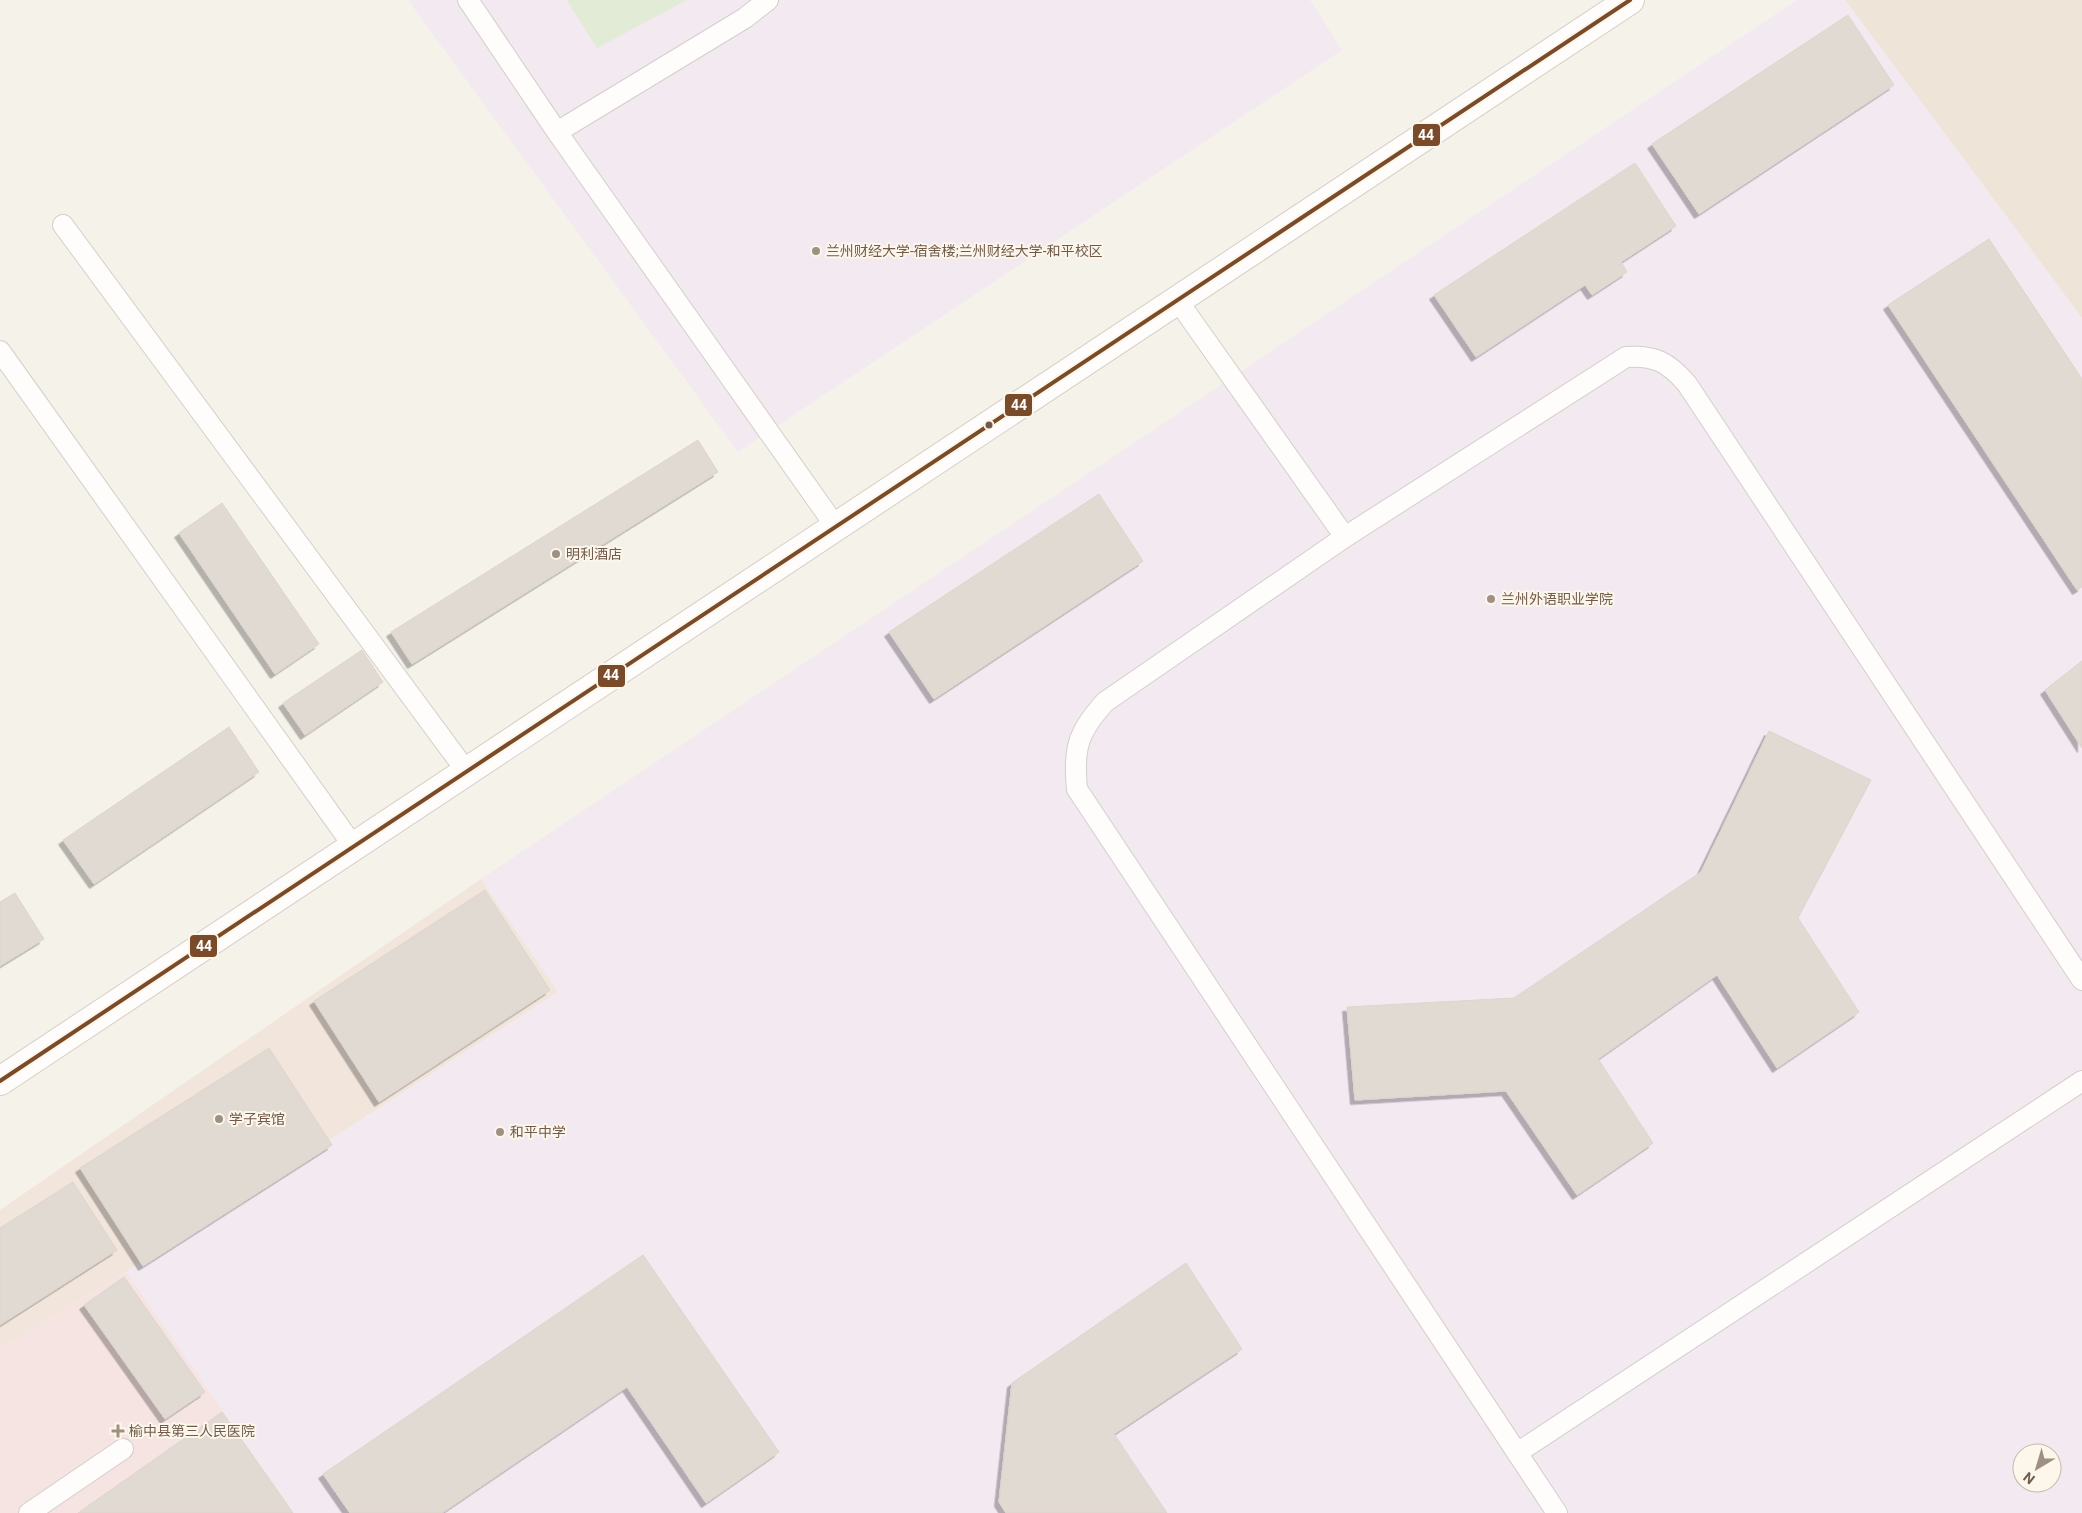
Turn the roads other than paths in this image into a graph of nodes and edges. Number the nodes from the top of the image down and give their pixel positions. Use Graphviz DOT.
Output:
graph roads {
  1 [pos="468,0"];
  2 [pos="768,0"];
  3 [pos="1630,0"];
  4 [pos="557,132"];
  5 [pos="63,225"];
  6 [pos="1178,301"];
  7 [pos="0,351"];
  8 [pos="836,527"];
  9 [pos="1345,537"];
  10 [pos="466,772"];
  11 [pos="354,847"];
  12 [pos="2082,980"];
  13 [pos="0,1081"];
  14 [pos="2082,1081"];
  15 [pos="123,1449"];
  16 [pos="1517,1453"];
  17 [pos="29,1513"];
  18 [pos="1557,1513"];
  1 -- 4 [label="lane"];
  2 -- 4 [label="lane"];
  3 -- 6 [label="main road"];
  4 -- 8 [label="lane"];
  5 -- 10 [label="lane"];
  6 -- 8 [label="main road"];
  6 -- 9 [label="lane"];
  7 -- 11 [label="lane"];
  8 -- 10 [label="main road"];
  9 -- 12 [label="lane"];
  9 -- 16 [label="lane"];
  10 -- 11 [label="main road"];
  11 -- 13 [label="main road"];
  14 -- 16 [label="lane"];
  15 -- 17 [label="lane"];
  16 -- 18 [label="lane"];
}
